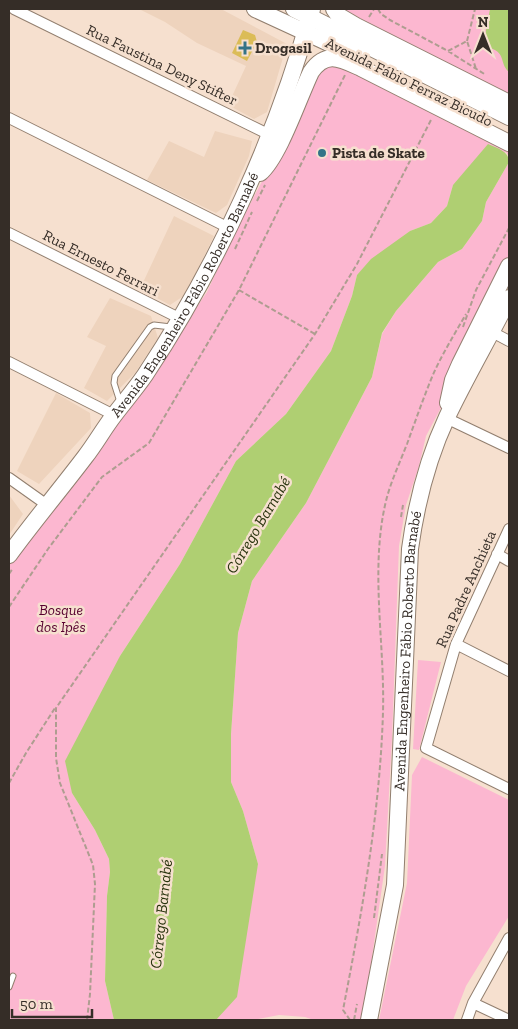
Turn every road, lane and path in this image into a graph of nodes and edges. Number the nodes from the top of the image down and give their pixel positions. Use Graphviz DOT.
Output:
graph roads {
  1 [pos="14,9"];
  2 [pos="255,9"];
  3 [pos="294,9"];
  4 [pos="334,9"];
  5 [pos="378,9"];
  6 [pos="475,9"];
  7 [pos="309,19"];
  8 [pos="467,41"];
  9 [pos="448,51"];
  10 [pos="476,69"];
  11 [pos="347,71"];
  12 [pos="492,79"];
  13 [pos="509,103"];
  14 [pos="435,113"];
  15 [pos="509,117"];
  16 [pos="9,118"];
  17 [pos="509,131"];
  18 [pos="270,135"];
  19 [pos="509,143"];
  20 [pos="250,181"];
  21 [pos="229,228"];
  22 [pos="509,228"];
  23 [pos="9,233"];
  24 [pos="509,266"];
  25 [pos="239,290"];
  26 [pos="509,298"];
  27 [pos="177,323"];
  28 [pos="492,332"];
  29 [pos="315,334"];
  30 [pos="509,341"];
  31 [pos="9,362"];
  32 [pos="117,410"];
  33 [pos="446,418"];
  34 [pos="509,448"];
  35 [pos="9,478"];
  36 [pos="47,505"];
  37 [pos="509,529"];
  38 [pos="497,554"];
  39 [pos="9,555"];
  40 [pos="509,561"];
  41 [pos="9,607"];
  42 [pos="456,644"];
  43 [pos="509,671"];
  44 [pos="56,708"];
  45 [pos="9,783"];
  46 [pos="509,789"];
  47 [pos="509,938"];
  48 [pos="13,976"];
  49 [pos="9,988"];
  50 [pos="473,1003"];
  51 [pos="87,1020"];
  52 [pos="350,1020"];
  53 [pos="369,1020"];
  54 [pos="466,1020"];
  55 [pos="509,1020"];
  1 -- 18 [label="street, Rua Faustina Deny Stifter"];
  2 -- 7 [label="main road, Avenida Fábio Ferraz Bicudo"];
  3 -- 7 [label="main road, Avenida Fábio Ferraz Bicudo"];
  4 -- 13 [label="main road"];
  5 -- 9 [label="path"];
  6 -- 8 [label="path"];
  7 -- 15 [label="main road, Avenida Fábio Ferraz Bicudo"];
  7 -- 17 [label="main road, Avenida Fábio Ferraz Bicudo"];
  7 -- 18 [label="main road, Avenida Engenheiro Fábio Roberto Barnabé"];
  8 -- 9 [label="path"];
  8 -- 10 [label="path"];
  9 -- 10 [label="path"];
  10 -- 12 [label="path"];
  11 -- 25 [label="path"];
  14 -- 29 [label="path"];
  16 -- 21 [label="street"];
  18 -- 20 [label="main road, Avenida Engenheiro Fábio Roberto Barnabé"];
  19 -- 20 [label="main road"];
  20 -- 21 [label="main road, Avenida Engenheiro Fábio Roberto Barnabé"];
  21 -- 27 [label="main road, Avenida Engenheiro Fábio Roberto Barnabé"];
  22 -- 52 [label="path"];
  23 -- 27 [label="street, Rua Ernesto Ferrari"];
  24 -- 33 [label="main road"];
  25 -- 29 [label="path"];
  25 -- 41 [label="path"];
  26 -- 28 [label="main road, Avenida Engenheiro Fábio Roberto Barnabé"];
  27 -- 32 [label="main road, Avenida Engenheiro Fábio Roberto Barnabé"];
  27 -- 32 [label="lane"];
  28 -- 30 [label="street"];
  28 -- 33 [label="main road, Avenida Engenheiro Fábio Roberto Barnabé"];
  29 -- 44 [label="path"];
  31 -- 32 [label="street"];
  32 -- 36 [label="main road, Avenida Engenheiro Fábio Roberto Barnabé"];
  33 -- 34 [label="street"];
  33 -- 53 [label="main road, Avenida Engenheiro Fábio Roberto Barnabé"];
  35 -- 36 [label="street"];
  36 -- 39 [label="main road, Avenida Engenheiro Fábio Roberto Barnabé"];
  37 -- 38 [label="street, Rua Padre Anchieta"];
  38 -- 40 [label="street"];
  38 -- 42 [label="street, Rua Padre Anchieta"];
  42 -- 43 [label="street"];
  42 -- 46 [label="street, Rua Padre Anchieta"];
  44 -- 45 [label="path"];
  44 -- 51 [label="path"];
  47 -- 50 [label="street"];
  48 -- 49 [label="lane"];
  50 -- 54 [label="street"];
  50 -- 55 [label="street"];
}
